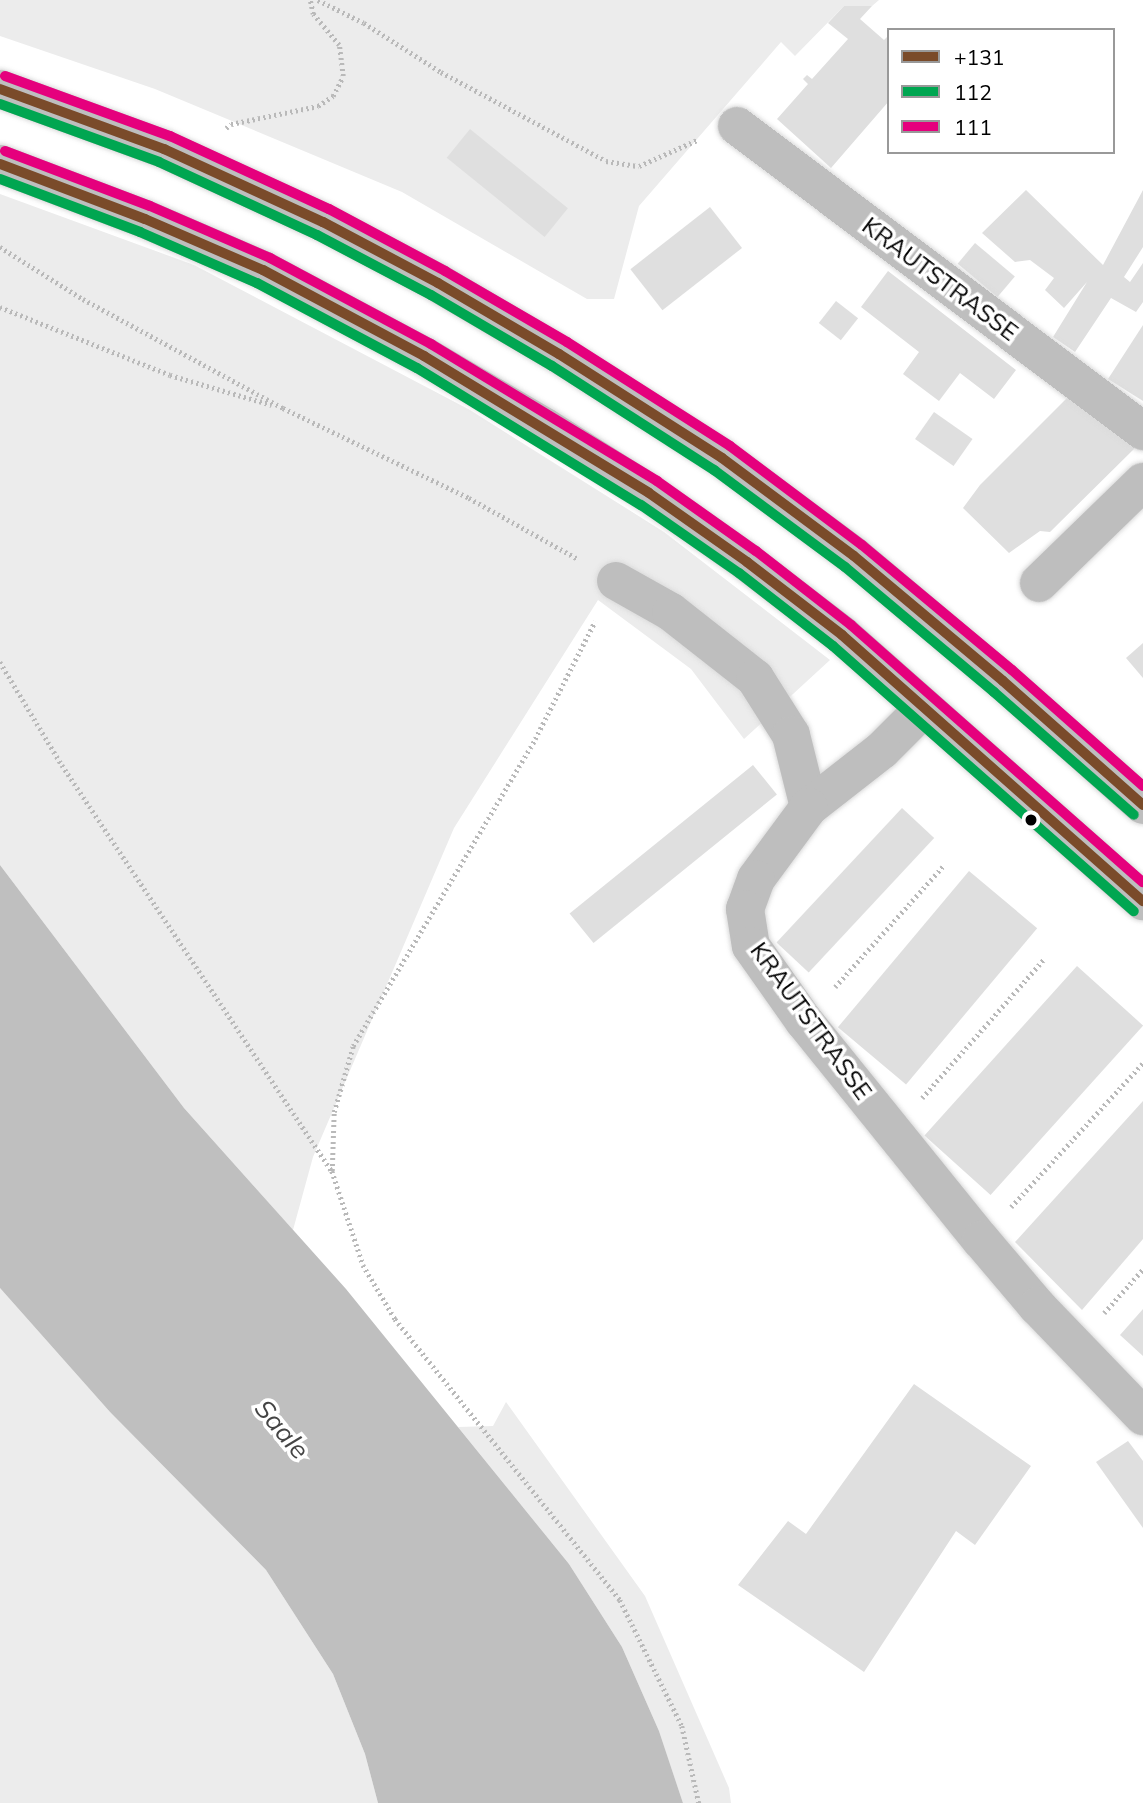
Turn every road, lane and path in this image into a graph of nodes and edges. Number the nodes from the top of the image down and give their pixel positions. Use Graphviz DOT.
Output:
graph roads {
  1 [pos="310,0"];
  2 [pos="318,0"];
  3 [pos="0,89"];
  4 [pos="231,124"];
  5 [pos="737,126"];
  6 [pos="0,164"];
  7 [pos="0,247"];
  8 [pos="0,307"];
  9 [pos="283,408"];
  10 [pos="1143,432"];
  11 [pos="1143,482"];
  12 [pos="616,581"];
  13 [pos="1039,583"];
  14 [pos="0,662"];
  15 [pos="924,708"];
  16 [pos="1143,805"];
  17 [pos="809,807"];
  18 [pos="944,865"];
  19 [pos="1143,901"];
  20 [pos="1044,960"];
  21 [pos="804,1021"];
  22 [pos="1143,1063"];
  23 [pos="892,1132"];
  24 [pos="332,1171"];
  25 [pos="981,1240"];
  26 [pos="1143,1269"];
  27 [pos="1076,1345"];
  28 [pos="1143,1416"];
  29 [pos="699,1803"];
  1 -- 4 [label="path"];
  2 -- 5 [label="path"];
  3 -- 16 [label="main road"];
  5 -- 10 [label="main road, KRAUTSTRASSE"];
  6 -- 15 [label="main road"];
  7 -- 9 [label="path"];
  8 -- 9 [label="path"];
  9 -- 12 [label="path"];
  11 -- 13 [label="main road"];
  12 -- 17 [label="main road"];
  12 -- 24 [label="path"];
  14 -- 24 [label="path"];
  15 -- 17 [label="main road, KRAUTSTRASSE"];
  15 -- 19 [label="main road"];
  17 -- 21 [label="main road, KRAUTSTRASSE"];
  18 -- 21 [label="path"];
  20 -- 23 [label="path"];
  21 -- 23 [label="main road, KRAUTSTRASSE"];
  22 -- 25 [label="path"];
  23 -- 25 [label="main road, KRAUTSTRASSE"];
  24 -- 29 [label="path"];
  25 -- 27 [label="main road, KRAUTSTRASSE"];
  26 -- 27 [label="path"];
  27 -- 28 [label="main road, KRAUTSTRASSE"];
}
